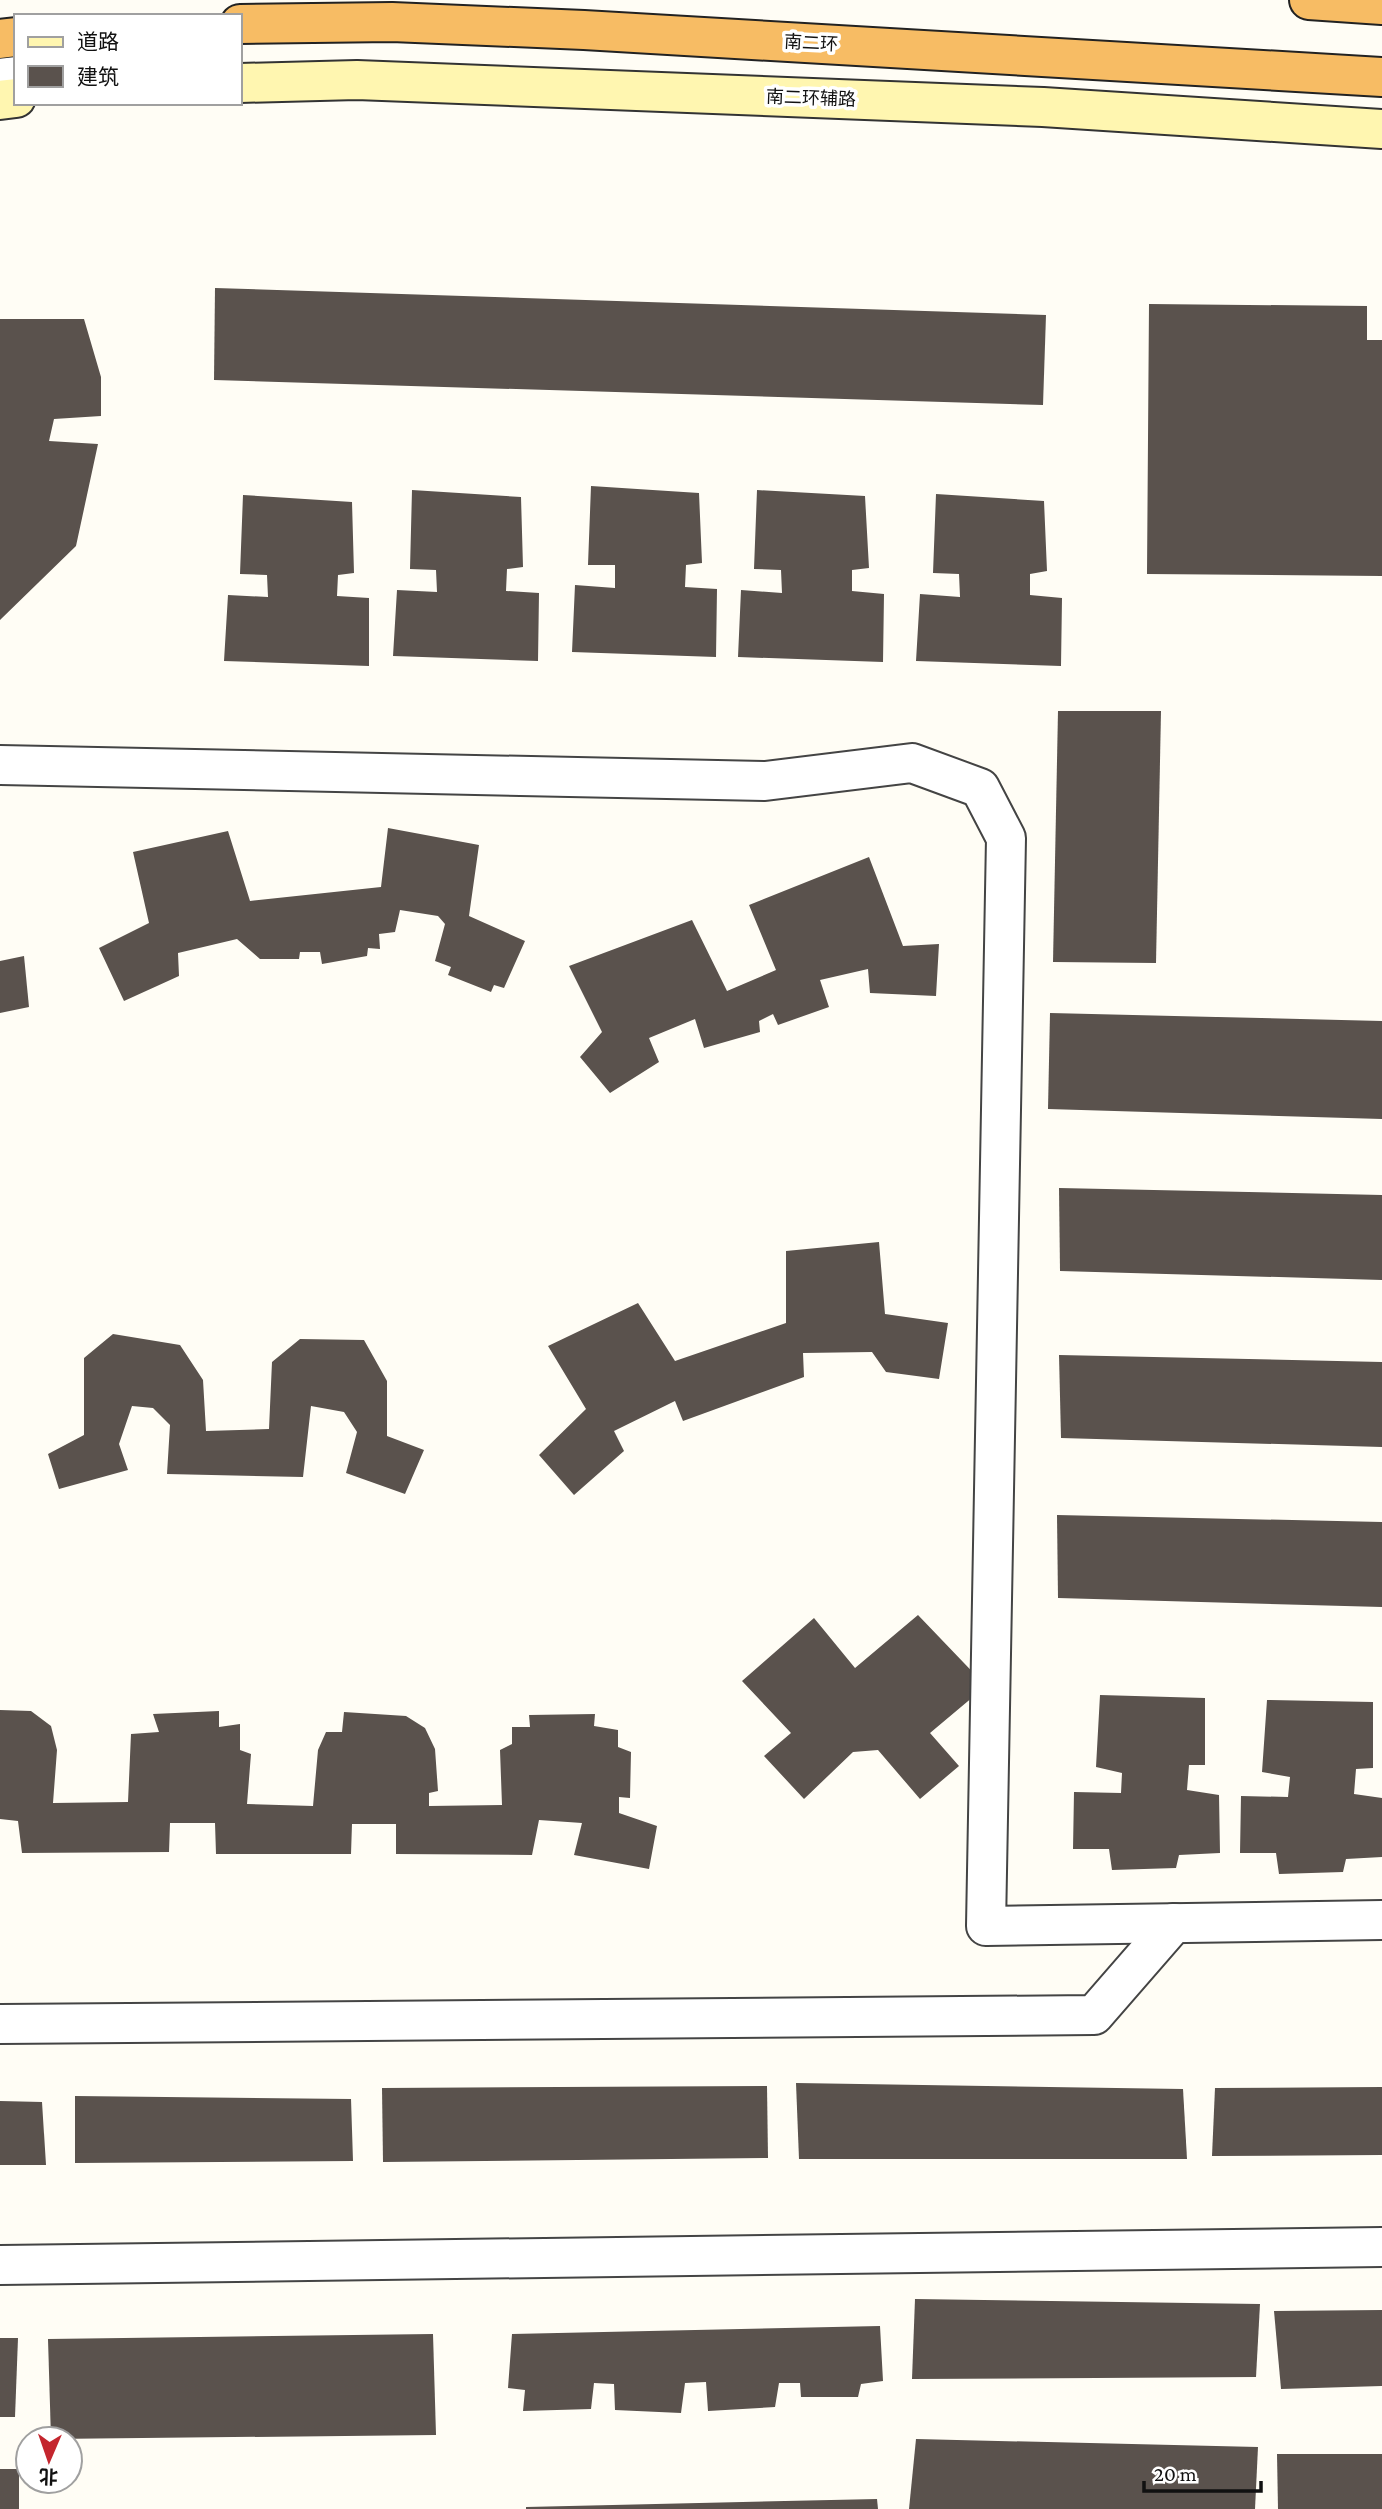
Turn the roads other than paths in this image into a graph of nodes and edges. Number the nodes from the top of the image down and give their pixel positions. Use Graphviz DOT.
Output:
graph roads {
  1 [pos="1309,0"];
  2 [pos="1382,5"];
  3 [pos="242,24"];
  4 [pos="242,68"];
  5 [pos="1382,77"];
  6 [pos="357,80"];
  7 [pos="242,83"];
  8 [pos="1382,129"];
  9 [pos="0,765"];
  10 [pos="72,766"];
  11 [pos="0,792"];
  12 [pos="1382,1920"];
  13 [pos="1174,1923"];
  14 [pos="0,2024"];
  15 [pos="1382,2247"];
  16 [pos="0,2265"];
  1 -- 2 [label="highway"];
  3 -- 5 [label="highway, 南二环"];
  4 -- 6 [label="street, 南二环辅路"];
  6 -- 7 [label="main road"];
  6 -- 8 [label="main road, 南二环辅路"];
  9 -- 10 [label="street"];
  10 -- 11 [label="street"];
  10 -- 13 [label="street"];
  12 -- 13 [label="street"];
  13 -- 14 [label="street"];
  15 -- 16 [label="street"];
}
